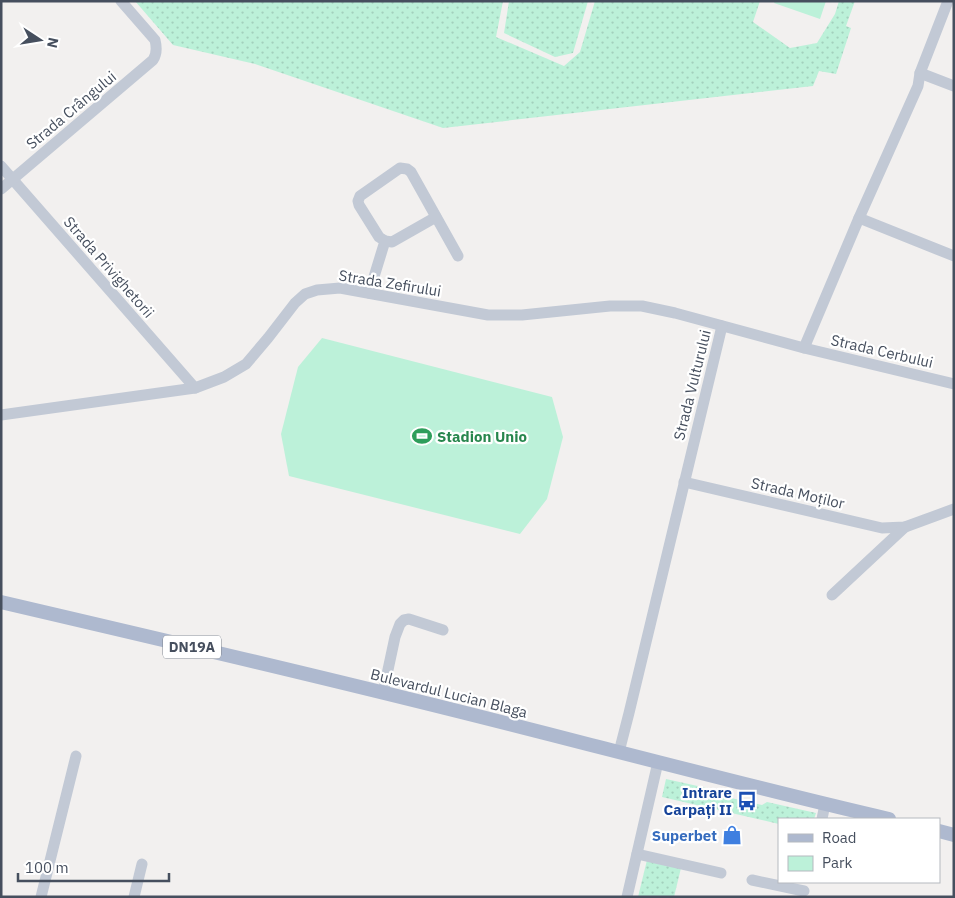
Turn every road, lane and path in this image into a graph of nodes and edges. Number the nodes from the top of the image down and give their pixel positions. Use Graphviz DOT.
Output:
graph roads {
  1 [pos="121,1"];
  2 [pos="948,1"];
  3 [pos="920,73"];
  4 [pos="954,86"];
  5 [pos="1,166"];
  6 [pos="13,179"];
  7 [pos="1,189"];
  8 [pos="436,217"];
  9 [pos="859,218"];
  10 [pos="385,241"];
  11 [pos="458,256"];
  12 [pos="954,256"];
  13 [pos="368,293"];
  14 [pos="722,326"];
  15 [pos="804,348"];
  16 [pos="954,384"];
  17 [pos="195,388"];
  18 [pos="1,415"];
  19 [pos="684,482"];
  20 [pos="954,509"];
  21 [pos="906,527"];
  22 [pos="832,595"];
  23 [pos="1,602"];
  24 [pos="443,630"];
  25 [pos="383,693"];
  26 [pos="619,752"];
  27 [pos="76,756"];
  28 [pos="658,762"];
  29 [pos="826,804"];
  30 [pos="822,818"];
  31 [pos="885,818"];
  32 [pos="940,831"];
  33 [pos="954,834"];
  34 [pos="637,854"];
  35 [pos="142,864"];
  36 [pos="721,873"];
  37 [pos="752,880"];
  38 [pos="805,890"];
  39 [pos="41,897"];
  40 [pos="134,897"];
  41 [pos="627,897"];
  1 -- 6 [label="street, Strada Crângului"];
  2 -- 3 [label="street"];
  3 -- 4 [label="street"];
  3 -- 9 [label="street"];
  5 -- 6 [label="street, Strada Privighetorii"];
  6 -- 7 [label="street, Strada Crângului"];
  6 -- 17 [label="street, Strada Privighetorii"];
  8 -- 10 [label="street"];
  8 -- 10 [label="street"];
  8 -- 11 [label="street"];
  9 -- 12 [label="street"];
  9 -- 15 [label="street"];
  10 -- 13 [label="street"];
  13 -- 14 [label="street, Strada Zefirului"];
  13 -- 17 [label="street, Strada Zefirului"];
  14 -- 15 [label="street, Strada Vulturului"];
  14 -- 19 [label="street, Strada Vulturului"];
  15 -- 16 [label="street, Strada Cerbului"];
  17 -- 18 [label="street, Strada Zefirului"];
  19 -- 21 [label="street, Strada Moților"];
  19 -- 26 [label="street, Strada Vulturului"];
  20 -- 21 [label="street, Strada Moților"];
  21 -- 22 [label="street, Strada Moților"];
  23 -- 25 [label="main road, Bulevardul Lucian Blaga / DN19A"];
  24 -- 25 [label="street"];
  25 -- 26 [label="main road, Bulevardul Lucian Blaga / DN19A"];
  26 -- 28 [label="main road, Bulevardul Lucian Blaga / DN19A"];
  27 -- 39 [label="street"];
  28 -- 29 [label="main road, Bulevardul Lucian Blaga / DN19A"];
  28 -- 34 [label="street"];
  29 -- 30 [label="street"];
  29 -- 31 [label="main road, Bulevardul Lucian Blaga / DN19A"];
  32 -- 33 [label="main road"];
  34 -- 36 [label="street"];
  34 -- 41 [label="street"];
  35 -- 40 [label="street"];
  37 -- 38 [label="street"];
}
